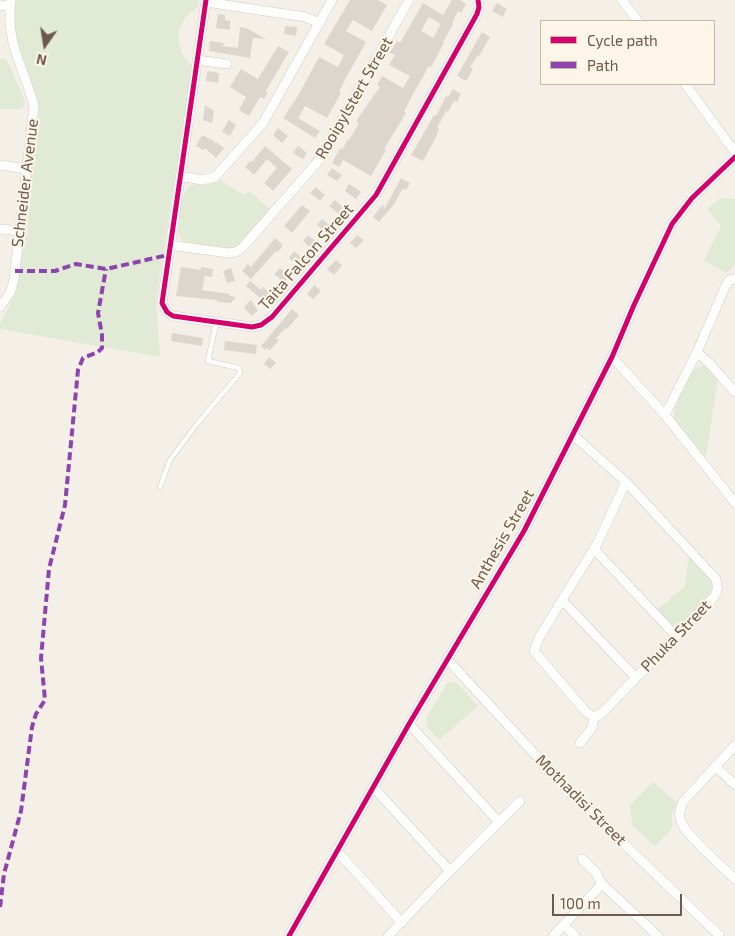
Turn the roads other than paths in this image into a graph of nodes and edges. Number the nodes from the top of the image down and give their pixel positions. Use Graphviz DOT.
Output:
graph roads {
  1 [pos="332,0"];
  2 [pos="408,0"];
  3 [pos="478,0"];
  4 [pos="622,0"];
  5 [pos="206,1"];
  6 [pos="10,3"];
  7 [pos="0,5"];
  8 [pos="637,20"];
  9 [pos="320,23"];
  10 [pos="197,60"];
  11 [pos="227,64"];
  12 [pos="686,85"];
  13 [pos="735,152"];
  14 [pos="735,157"];
  15 [pos="0,165"];
  16 [pos="26,169"];
  17 [pos="180,176"];
  18 [pos="0,229"];
  19 [pos="19,231"];
  20 [pos="170,246"];
  21 [pos="735,279"];
  22 [pos="0,307"];
  23 [pos="216,323"];
  24 [pos="697,352"];
  25 [pos="612,357"];
  26 [pos="735,392"];
  27 [pos="665,415"];
  28 [pos="573,435"];
  29 [pos="626,482"];
  30 [pos="160,487"];
  31 [pos="735,503"];
  32 [pos="594,549"];
  33 [pos="562,600"];
  34 [pos="676,636"];
  35 [pos="447,659"];
  36 [pos="636,678"];
  37 [pos="594,717"];
  38 [pos="409,724"];
  39 [pos="580,743"];
  40 [pos="735,746"];
  41 [pos="715,766"];
  42 [pos="735,785"];
  43 [pos="373,787"];
  44 [pos="520,801"];
  45 [pos="498,821"];
  46 [pos="336,850"];
  47 [pos="582,859"];
  48 [pos="450,870"];
  49 [pos="735,879"];
  50 [pos="602,884"];
  51 [pos="402,923"];
  52 [pos="564,925"];
  53 [pos="289,936"];
  54 [pos="388,936"];
  55 [pos="553,936"];
  56 [pos="575,936"];
  57 [pos="658,936"];
  58 [pos="720,936"];
  1 -- 9 [label="street"];
  2 -- 20 [label="street, Rooipylstert Street"];
  3 -- 23 [label="street, Taita Falcon Street"];
  4 -- 8 [label="street"];
  5 -- 9 [label="street"];
  5 -- 10 [label="street, Taita Falcon Street"];
  6 -- 7 [label="street"];
  6 -- 16 [label="street, Schneider Avenue"];
  9 -- 17 [label="street"];
  10 -- 11 [label="street"];
  10 -- 17 [label="street, Taita Falcon Street"];
  12 -- 13 [label="street"];
  14 -- 25 [label="street, Anthesis Street"];
  15 -- 16 [label="street"];
  16 -- 19 [label="street, Schneider Avenue"];
  17 -- 20 [label="street, Taita Falcon Street"];
  18 -- 19 [label="street"];
  19 -- 22 [label="street, Schneider Avenue"];
  20 -- 23 [label="street, Taita Falcon Street"];
  21 -- 24 [label="street"];
  23 -- 30 [label="lane"];
  24 -- 26 [label="street"];
  24 -- 27 [label="street"];
  25 -- 27 [label="street"];
  25 -- 28 [label="street, Anthesis Street"];
  27 -- 31 [label="street"];
  28 -- 29 [label="street, Phuka Street"];
  28 -- 35 [label="street, Anthesis Street"];
  29 -- 32 [label="street"];
  29 -- 34 [label="street, Phuka Street"];
  32 -- 33 [label="street"];
  32 -- 34 [label="street"];
  33 -- 36 [label="street"];
  33 -- 37 [label="street"];
  34 -- 36 [label="street, Phuka Street"];
  35 -- 38 [label="street, Anthesis Street"];
  35 -- 58 [label="street, Mothadisi Street"];
  36 -- 37 [label="street, Phuka Street"];
  37 -- 39 [label="street, Phuka Street"];
  38 -- 43 [label="street, Anthesis Street"];
  38 -- 45 [label="street"];
  40 -- 41 [label="street"];
  41 -- 42 [label="street"];
  41 -- 49 [label="street"];
  43 -- 46 [label="street, Anthesis Street"];
  43 -- 48 [label="street"];
  44 -- 45 [label="street"];
  45 -- 48 [label="street"];
  46 -- 51 [label="street"];
  46 -- 53 [label="street, Anthesis Street"];
  47 -- 50 [label="street"];
  48 -- 51 [label="street"];
  50 -- 52 [label="street"];
  50 -- 57 [label="street"];
  51 -- 54 [label="street"];
  52 -- 55 [label="street"];
  52 -- 56 [label="street"];
}
